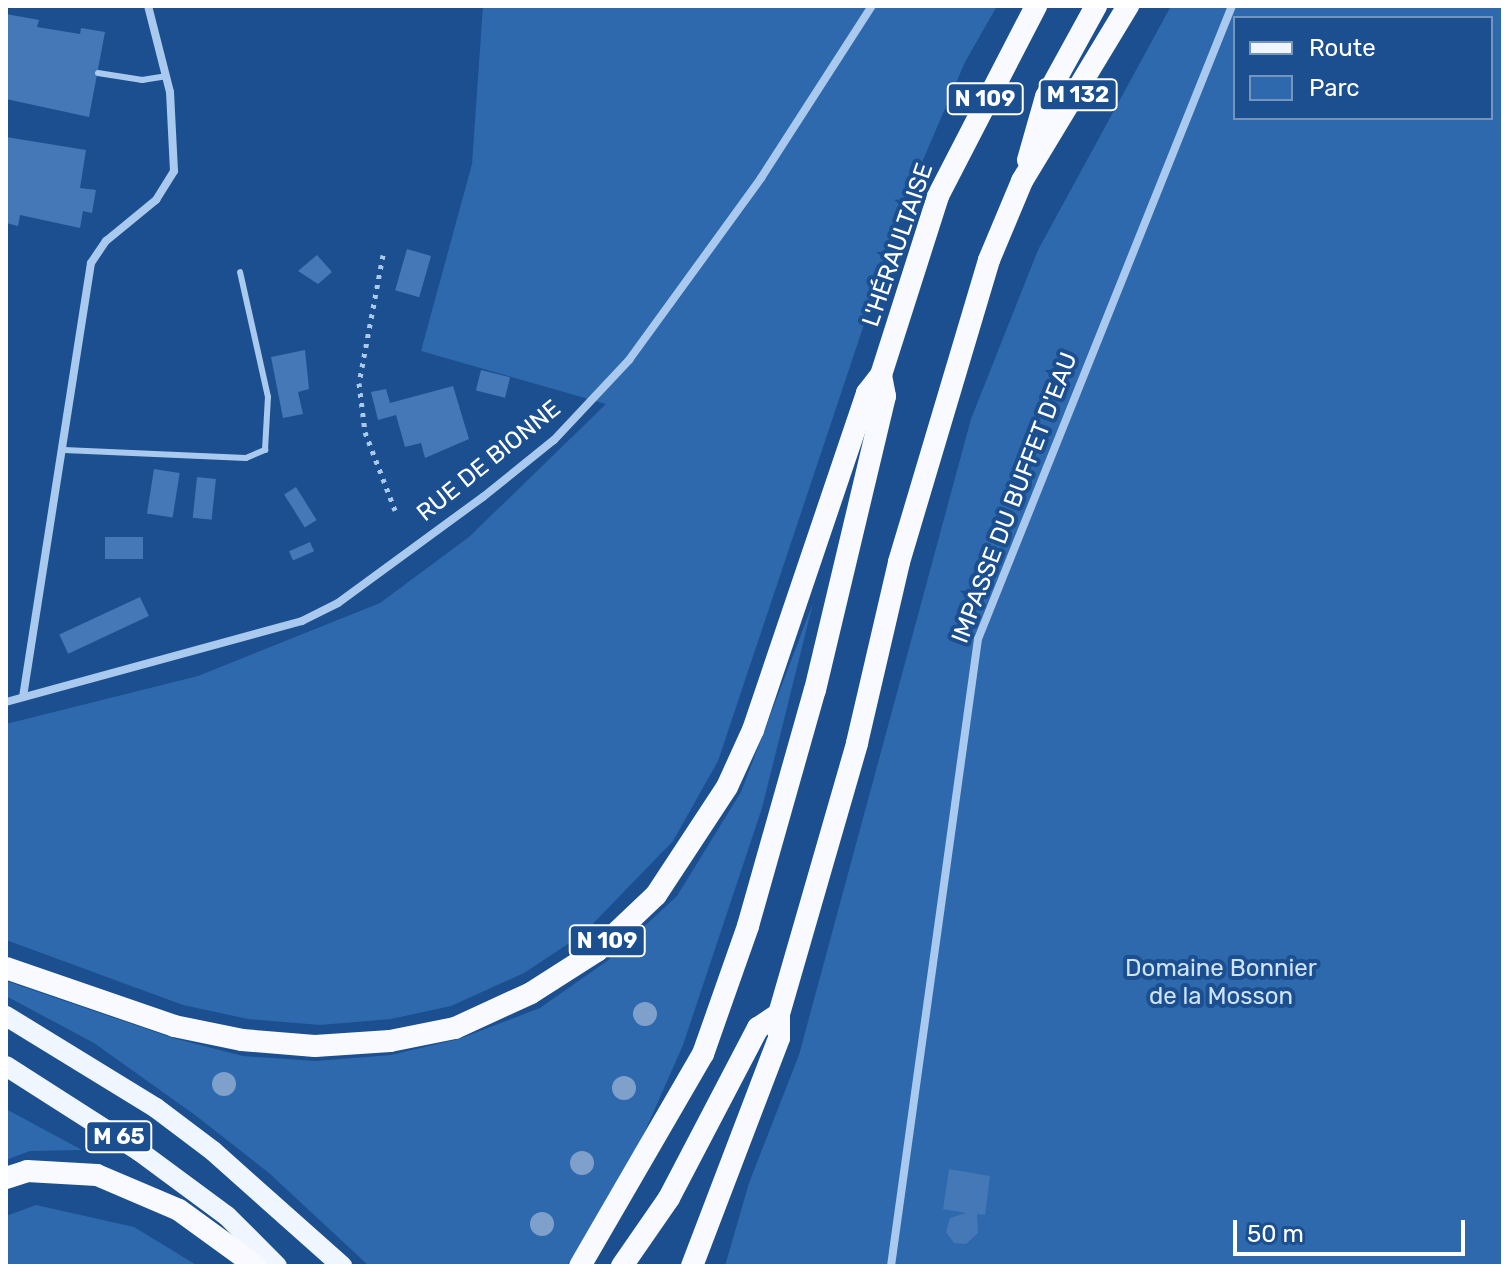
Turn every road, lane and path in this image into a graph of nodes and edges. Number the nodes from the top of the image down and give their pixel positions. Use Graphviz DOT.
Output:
graph roads {
  1 [pos="148,6"];
  2 [pos="872,6"];
  3 [pos="1036,6"];
  4 [pos="1096,6"];
  5 [pos="1128,6"];
  6 [pos="1232,6"];
  7 [pos="98,73"];
  8 [pos="166,76"];
  9 [pos="1022,181"];
  10 [pos="383,255"];
  11 [pos="240,272"];
  12 [pos="881,375"];
  13 [pos="64,450"];
  14 [pos="395,510"];
  15 [pos="23,697"];
  16 [pos="6,702"];
  17 [pos="6,968"];
  18 [pos="779,1014"];
  19 [pos="6,1016"];
  20 [pos="6,1066"];
  21 [pos="6,1178"];
  22 [pos="256,1266"];
  23 [pos="277,1266"];
  24 [pos="342,1266"];
  25 [pos="580,1266"];
  26 [pos="622,1266"];
  27 [pos="692,1266"];
  28 [pos="891,1266"];
  1 -- 8 [label="street"];
  2 -- 15 [label="street, RUE DE BIONNE"];
  3 -- 12 [label="highway, L'HÉRAULTAISE / N 109"];
  4 -- 9 [label="highway, N 109"];
  5 -- 9 [label="highway, M 132"];
  6 -- 28 [label="street, IMPASSE DU BUFFET D'EAU"];
  7 -- 8 [label="lane"];
  8 -- 13 [label="street"];
  9 -- 18 [label="highway, N 109"];
  10 -- 14 [label="path"];
  11 -- 13 [label="lane"];
  12 -- 17 [label="highway, N 109"];
  12 -- 25 [label="highway, N 109"];
  13 -- 15 [label="street"];
  15 -- 16 [label="street, RUE DE BIONNE"];
  18 -- 26 [label="highway, N 109"];
  18 -- 27 [label="highway, N 109"];
  19 -- 24 [label="main road, M 65"];
  20 -- 23 [label="main road, M 65"];
  21 -- 22 [label="highway"];
}
